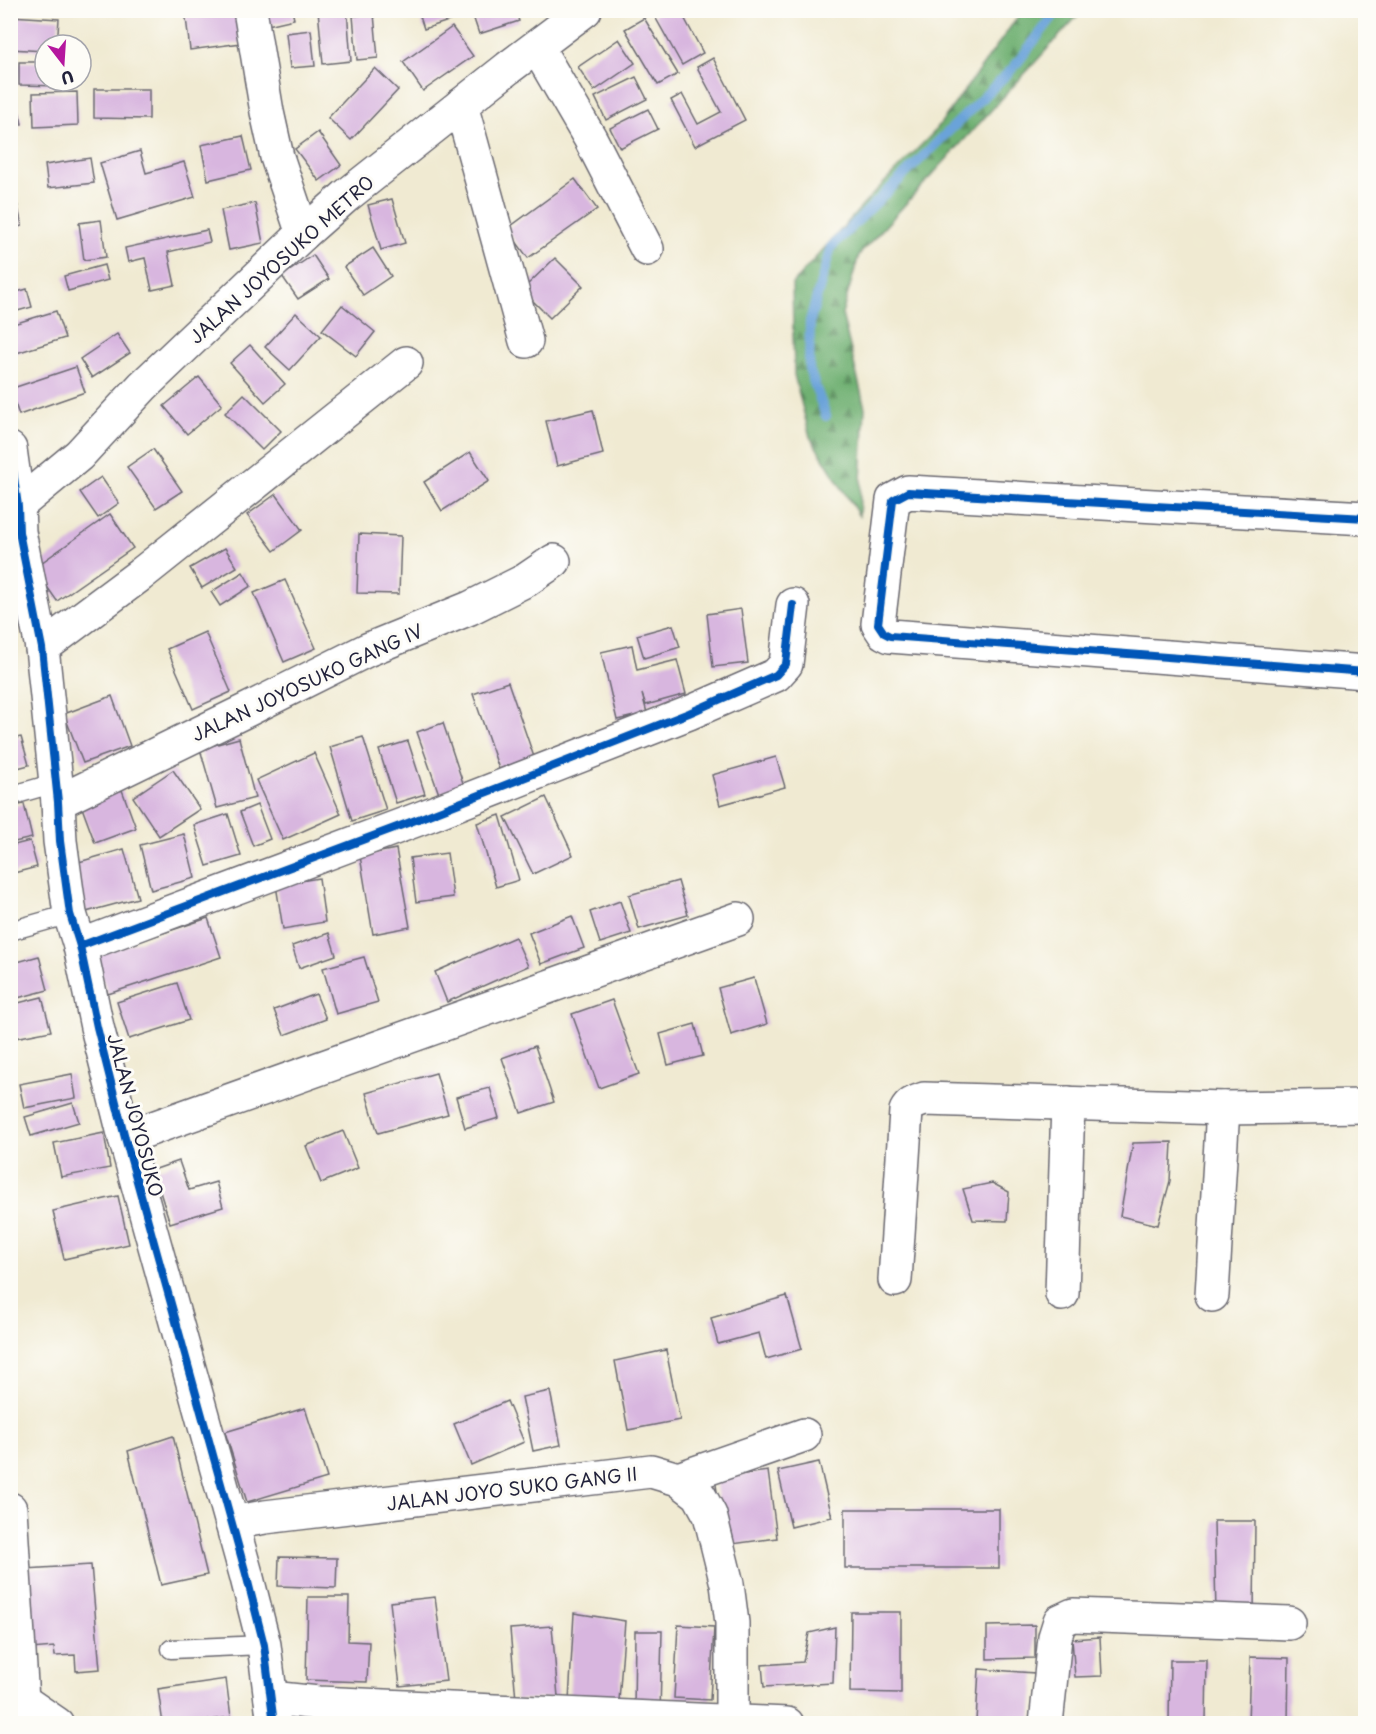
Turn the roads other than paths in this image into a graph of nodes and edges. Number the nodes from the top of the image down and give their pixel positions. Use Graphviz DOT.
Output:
graph roads {
  1 [pos="250,10"];
  2 [pos="585,10"];
  3 [pos="551,30"];
  4 [pos="461,105"];
  5 [pos="303,234"];
  6 [pos="647,249"];
  7 [pos="526,340"];
  8 [pos="406,363"];
  9 [pos="10,449"];
  10 [pos="14,509"];
  11 [pos="1365,518"];
  12 [pos="554,561"];
  13 [pos="792,604"];
  14 [pos="42,648"];
  15 [pos="1365,672"];
  16 [pos="57,792"];
  17 [pos="10,796"];
  18 [pos="70,914"];
  19 [pos="738,919"];
  20 [pos="10,931"];
  21 [pos="80,946"];
  22 [pos="1068,1103"];
  23 [pos="1365,1106"];
  24 [pos="1223,1108"];
  25 [pos="125,1138"];
  26 [pos="895,1280"];
  27 [pos="1062,1294"];
  28 [pos="1212,1295"];
  29 [pos="804,1435"];
  30 [pos="678,1479"];
  31 [pos="10,1509"];
  32 [pos="232,1523"];
  33 [pos="1289,1623"];
  34 [pos="264,1645"];
  35 [pos="171,1649"];
  36 [pos="16,1698"];
  37 [pos="272,1711"];
  38 [pos="732,1722"];
  39 [pos="57,1724"];
  40 [pos="787,1724"];
  41 [pos="1046,1724"];
  1 -- 5 [label="street"];
  2 -- 3 [label="street, JALAN JOYOSUKO METRO"];
  3 -- 4 [label="street, JALAN JOYOSUKO METRO"];
  3 -- 6 [label="street"];
  4 -- 5 [label="street, JALAN JOYOSUKO METRO"];
  4 -- 7 [label="street"];
  5 -- 10 [label="street, JALAN JOYOSUKO METRO"];
  8 -- 14 [label="street"];
  9 -- 10 [label="street, JALAN JOYOSUKO"];
  10 -- 14 [label="street, JALAN JOYOSUKO"];
  11 -- 15 [label="street"];
  12 -- 16 [label="street, JALAN JOYOSUKO GANG IV"];
  13 -- 21 [label="street"];
  14 -- 16 [label="street, JALAN JOYOSUKO"];
  16 -- 17 [label="lane"];
  16 -- 18 [label="street, JALAN JOYOSUKO"];
  18 -- 20 [label="lane"];
  18 -- 21 [label="street, JALAN JOYOSUKO"];
  19 -- 25 [label="street"];
  21 -- 25 [label="street, JALAN JOYOSUKO"];
  22 -- 24 [label="street"];
  22 -- 26 [label="street"];
  22 -- 27 [label="street"];
  23 -- 24 [label="street"];
  24 -- 28 [label="street"];
  25 -- 32 [label="street, JALAN JOYOSUKO"];
  29 -- 30 [label="street"];
  30 -- 32 [label="street, JALAN JOYO SUKO GANG II"];
  30 -- 38 [label="street, JALAN JOYO SUKO GANG II"];
  31 -- 36 [label="street"];
  32 -- 34 [label="street, JALAN JOYOSUKO"];
  33 -- 41 [label="street"];
  34 -- 35 [label="lane"];
  34 -- 37 [label="street, JALAN JOYOSUKO"];
  36 -- 39 [label="street"];
  37 -- 38 [label="street"];
  38 -- 40 [label="street"];
}
